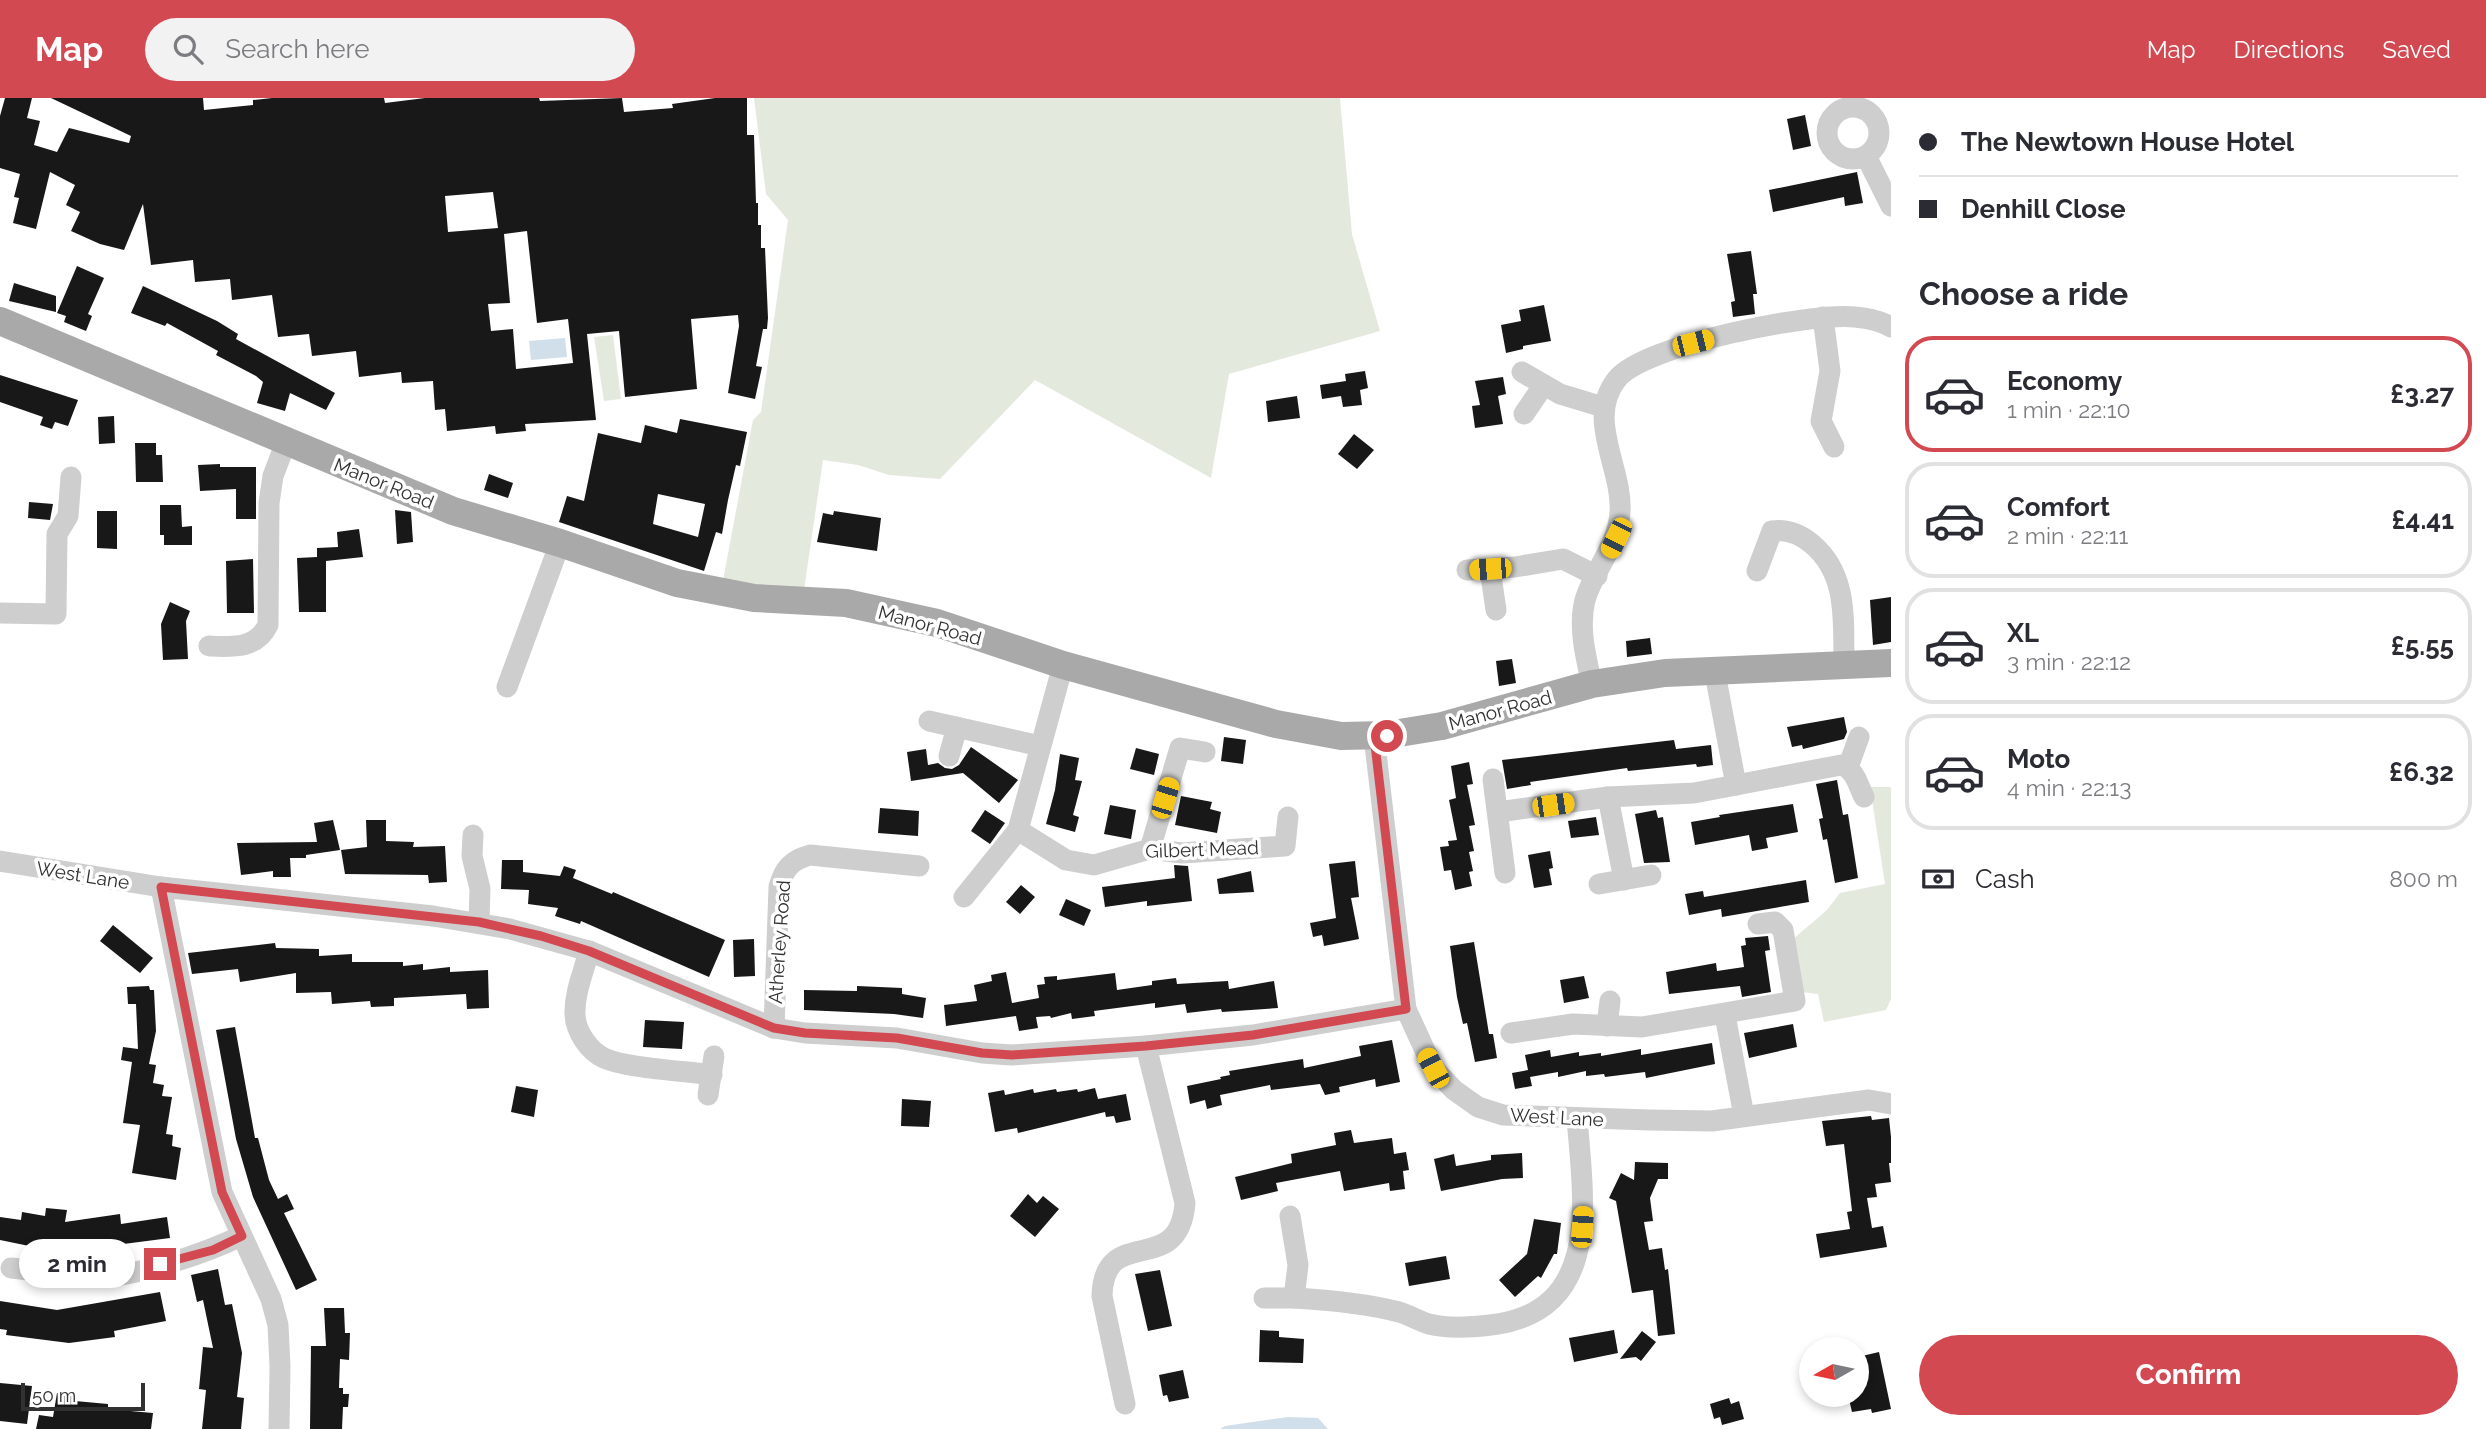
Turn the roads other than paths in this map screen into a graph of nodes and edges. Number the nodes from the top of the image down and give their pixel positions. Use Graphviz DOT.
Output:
graph roads {
  1 [pos="1876,105"];
  2 [pos="1866,156"];
  3 [pos="1891,206"];
  4 [pos="1823,317"];
  5 [pos="0,321"];
  6 [pos="1891,327"];
  7 [pos="1522,372"];
  8 [pos="1543,386"];
  9 [pos="1603,407"];
  10 [pos="1524,414"];
  11 [pos="286,442"];
  12 [pos="1834,447"];
  13 [pos="71,477"];
  14 [pos="560,543"];
  15 [pos="1490,569"];
  16 [pos="1467,570"];
  17 [pos="1757,572"];
  18 [pos="1597,576"];
  19 [pos="1496,610"];
  20 [pos="0,613"];
  21 [pos="209,646"];
  22 [pos="1891,663"];
  23 [pos="1063,665"];
  24 [pos="1844,666"];
  25 [pos="1714,668"];
  26 [pos="1592,684"];
  27 [pos="507,687"];
  28 [pos="929,721"];
  29 [pos="957,727"];
  30 [pos="1374,736"];
  31 [pos="1859,737"];
  32 [pos="1040,746"];
  33 [pos="1205,752"];
  34 [pos="949,756"];
  35 [pos="1848,767"];
  36 [pos="1493,779"];
  37 [pos="1736,785"];
  38 [pos="1608,797"];
  39 [pos="1864,797"];
  40 [pos="1498,812"];
  41 [pos="1289,817"];
  42 [pos="1018,830"];
  43 [pos="474,835"];
  44 [pos="1150,849"];
  45 [pos="0,861"];
  46 [pos="919,866"];
  47 [pos="1505,873"];
  48 [pos="1651,875"];
  49 [pos="1624,880"];
  50 [pos="1599,884"];
  51 [pos="161,887"];
  52 [pos="964,897"];
  53 [pos="479,922"];
  54 [pos="1758,924"];
  55 [pos="589,951"];
  56 [pos="1610,1001"];
  57 [pos="1406,1009"];
  58 [pos="1725,1015"];
  59 [pos="1607,1026"];
  60 [pos="774,1028"];
  61 [pos="1511,1033"];
  62 [pos="1146,1046"];
  63 [pos="711,1075"];
  64 [pos="1891,1104"];
  65 [pos="1744,1116"];
  66 [pos="1577,1118"];
  67 [pos="1290,1216"];
  68 [pos="242,1236"];
  69 [pos="11,1268"];
  70 [pos="1264,1298"];
  71 [pos="1294,1298"];
  72 [pos="1125,1404"];
  73 [pos="279,1429"];
  1 -- 2 [label="street"];
  1 -- 2 [label="street"];
  2 -- 3 [label="street"];
  4 -- 6 [label="street"];
  4 -- 9 [label="street"];
  4 -- 12 [label="street"];
  5 -- 11 [label="main road, Manor Road"];
  7 -- 8 [label="street"];
  8 -- 9 [label="street"];
  8 -- 10 [label="street"];
  9 -- 18 [label="street"];
  11 -- 14 [label="main road, Manor Road"];
  11 -- 21 [label="street"];
  13 -- 20 [label="street"];
  14 -- 23 [label="main road, Manor Road"];
  14 -- 27 [label="street"];
  15 -- 16 [label="street"];
  15 -- 18 [label="street"];
  15 -- 19 [label="street"];
  17 -- 24 [label="street"];
  18 -- 26 [label="street"];
  22 -- 24 [label="main road, Manor Road"];
  23 -- 30 [label="main road, Manor Road"];
  23 -- 32 [label="street"];
  24 -- 25 [label="main road, Manor Road"];
  25 -- 26 [label="main road, Manor Road"];
  25 -- 37 [label="street"];
  26 -- 30 [label="main road, Manor Road"];
  28 -- 29 [label="street"];
  29 -- 32 [label="street"];
  29 -- 34 [label="street"];
  30 -- 57 [label="street"];
  31 -- 35 [label="street"];
  32 -- 42 [label="street"];
  33 -- 44 [label="street"];
  35 -- 37 [label="street"];
  35 -- 39 [label="street"];
  36 -- 40 [label="street"];
  37 -- 38 [label="street"];
  38 -- 40 [label="street"];
  38 -- 49 [label="street"];
  40 -- 47 [label="street"];
  41 -- 44 [label="street, Gilbert Mead"];
  42 -- 44 [label="street, Gilbert Mead"];
  42 -- 52 [label="street"];
  43 -- 53 [label="street"];
  45 -- 51 [label="street, West Lane"];
  46 -- 60 [label="street, Atherley Road"];
  48 -- 49 [label="street"];
  49 -- 50 [label="street"];
  51 -- 53 [label="street, West Lane"];
  51 -- 68 [label="street"];
  53 -- 55 [label="street, West Lane"];
  54 -- 58 [label="street"];
  55 -- 60 [label="street, West Lane"];
  55 -- 63 [label="street"];
  56 -- 59 [label="street"];
  57 -- 62 [label="street, West Lane"];
  57 -- 66 [label="street, West Lane"];
  58 -- 59 [label="street"];
  58 -- 65 [label="street"];
  59 -- 61 [label="street"];
  60 -- 62 [label="street, West Lane"];
  62 -- 72 [label="street"];
  64 -- 65 [label="street, West Lane"];
  65 -- 66 [label="street, West Lane"];
  66 -- 71 [label="street"];
  67 -- 71 [label="street"];
  68 -- 69 [label="street"];
  68 -- 73 [label="street"];
  70 -- 71 [label="street"];
}
